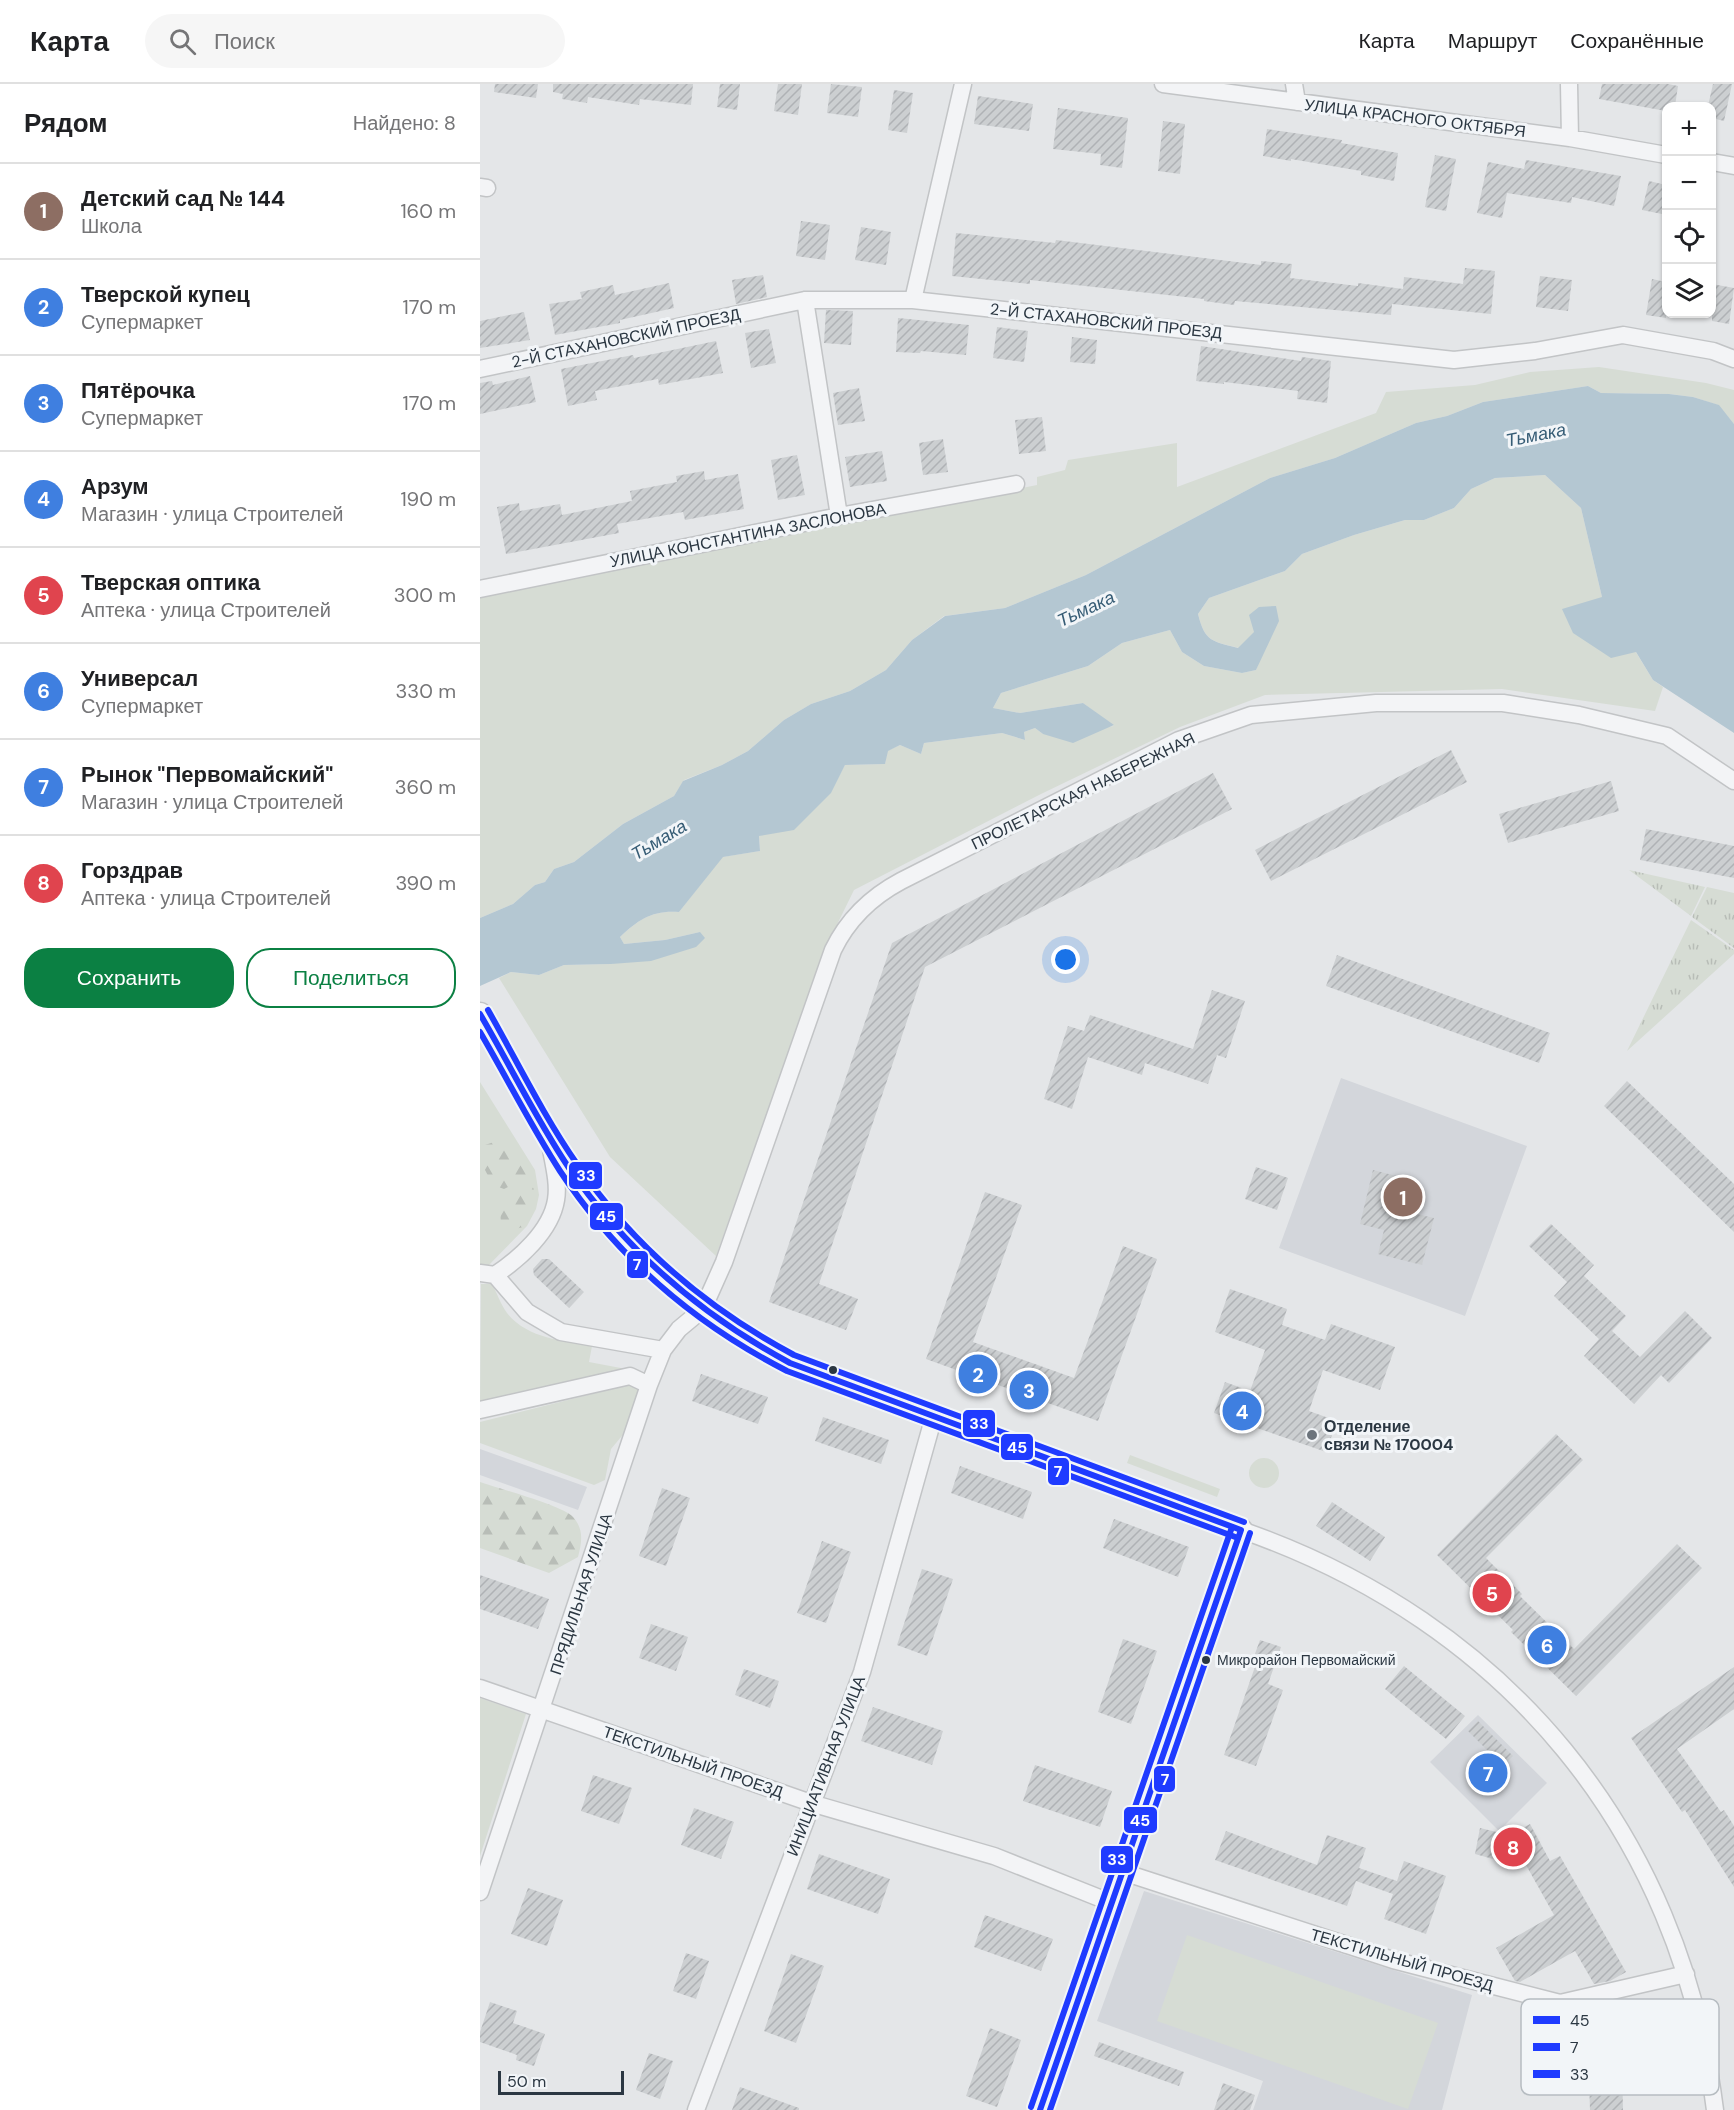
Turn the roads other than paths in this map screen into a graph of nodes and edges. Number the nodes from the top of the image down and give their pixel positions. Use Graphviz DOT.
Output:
graph roads {
  1 [pos="963,84"];
  2 [pos="1163,84"];
  3 [pos="1294,84"];
  4 [pos="1569,84"];
  5 [pos="1297,102"];
  6 [pos="1570,138"];
  7 [pos="1662,153"];
  8 [pos="1716,163"];
  9 [pos="1734,166"];
  10 [pos="805,300"];
  11 [pos="913,300"];
  12 [pos="1734,359"];
  13 [pos="480,369"];
  14 [pos="1016,484"];
  15 [pos="839,516"];
  16 [pos="480,589"];
  17 [pos="1734,781"];
  18 [pos="486,1023"];
  19 [pos="549,1136"];
  20 [pos="488,1274"];
  21 [pos="703,1310"];
  22 [pos="663,1350"];
  23 [pos="649,1385"];
  24 [pos="480,1410"];
  25 [pos="934,1416"];
  26 [pos="1241,1530"];
  27 [pos="480,1688"];
  28 [pos="542,1709"];
  29 [pos="811,1803"];
  30 [pos="1123,1872"];
  31 [pos="480,1892"];
  32 [pos="1112,1903"];
  33 [pos="1686,1974"];
  34 [pos="1544,1999"];
  35 [pos="1577,1999"];
  36 [pos="1692,1999"];
  37 [pos="1712,2095"];
  38 [pos="696,2110"];
  39 [pos="1040,2110"];
  40 [pos="1714,2110"];
  1 -- 11 [label="street"];
  2 -- 5 [label="street, УЛИЦА КРАСНОГО ОКТЯБРЯ"];
  3 -- 5 [label="street"];
  4 -- 6 [label="street"];
  5 -- 6 [label="street, УЛИЦА КРАСНОГО ОКТЯБРЯ"];
  6 -- 7 [label="street, УЛИЦА КРАСНОГО ОКТЯБРЯ"];
  8 -- 9 [label="street"];
  10 -- 11 [label="street, 2-Й СТАХАНОВСКИЙ ПРОЕЗД"];
  10 -- 13 [label="street, 2-Й СТАХАНОВСКИЙ ПРОЕЗД"];
  10 -- 15 [label="street"];
  11 -- 12 [label="street, 2-Й СТАХАНОВСКИЙ ПРОЕЗД"];
  14 -- 15 [label="street, УЛИЦА КОНСТАНТИНА ЗАСЛОНОВА"];
  15 -- 16 [label="street, УЛИЦА КОНСТАНТИНА ЗАСЛОНОВА"];
  17 -- 21 [label="street, ПРОЛЕТАРСКАЯ НАБЕРЕЖНАЯ"];
  18 -- 19 [label="main road"];
  19 -- 20 [label="street"];
  19 -- 21 [label="main road"];
  20 -- 22 [label="street"];
  21 -- 22 [label="street, ПРЯДИЛЬНАЯ УЛИЦА"];
  21 -- 25 [label="main road"];
  22 -- 23 [label="street, ПРЯДИЛЬНАЯ УЛИЦА"];
  23 -- 24 [label="street"];
  23 -- 28 [label="street, ПРЯДИЛЬНАЯ УЛИЦА"];
  25 -- 26 [label="main road"];
  25 -- 29 [label="street, ИНИЦИАТИВНАЯ УЛИЦА"];
  26 -- 30 [label="main road"];
  26 -- 33 [label="street"];
  27 -- 28 [label="street, ТЕКСТИЛЬНЫЙ ПРОЕЗД"];
  28 -- 29 [label="street, ТЕКСТИЛЬНЫЙ ПРОЕЗД"];
  28 -- 31 [label="street, ПРЯДИЛЬНАЯ УЛИЦА"];
  29 -- 32 [label="street, ТЕКСТИЛЬНЫЙ ПРОЕЗД"];
  29 -- 38 [label="street, ИНИЦИАТИВНАЯ УЛИЦА"];
  30 -- 32 [label="main road"];
  30 -- 34 [label="street, ТЕКСТИЛЬНЫЙ ПРОЕЗД"];
  32 -- 39 [label="main road"];
  33 -- 35 [label="street, ТЕКСТИЛЬНЫЙ ПРОЕЗД"];
  33 -- 36 [label="street"];
  37 -- 40 [label="street"];
}
